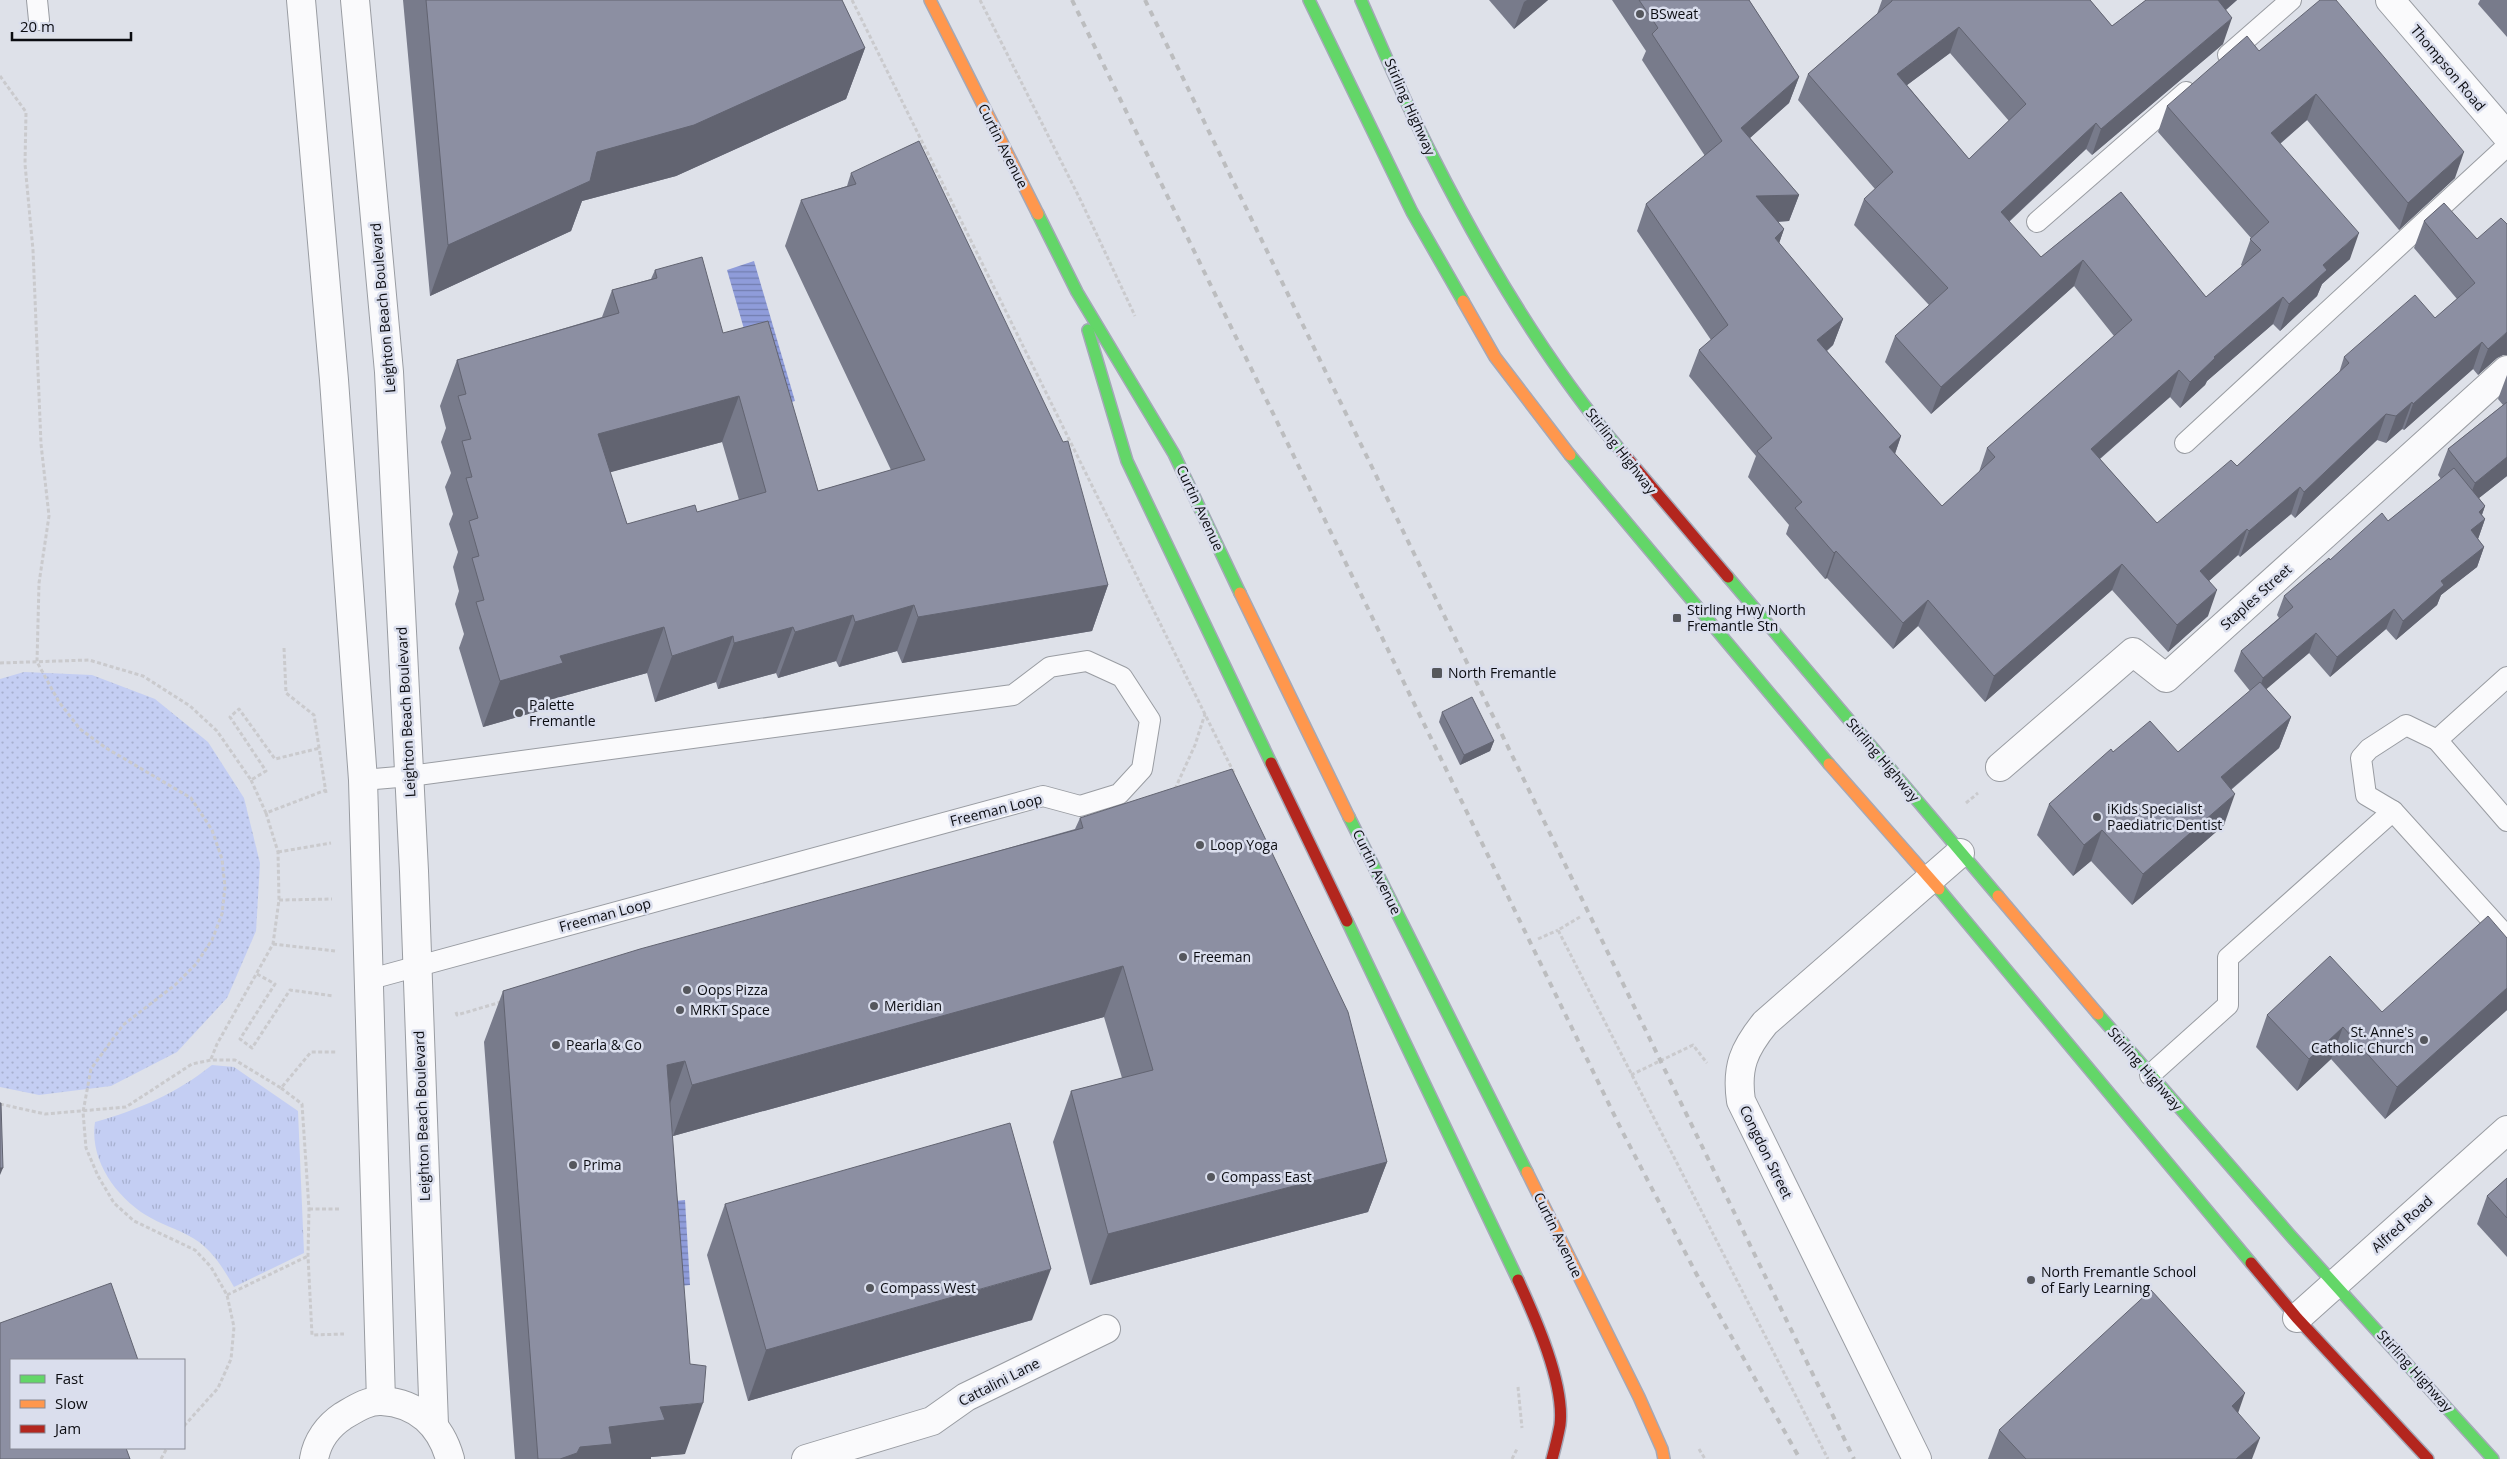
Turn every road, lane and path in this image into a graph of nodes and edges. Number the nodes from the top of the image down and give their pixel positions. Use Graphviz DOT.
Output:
graph roads {
  1 [pos="37,0"];
  2 [pos="301,0"];
  3 [pos="355,0"];
  4 [pos="852,0"];
  5 [pos="930,0"];
  6 [pos="1309,0"];
  7 [pos="1361,0"];
  8 [pos="2291,0"];
  9 [pos="2390,0"];
  10 [pos="39,20"];
  11 [pos="2216,65"];
  12 [pos="0,76"];
  13 [pos="2201,78"];
  14 [pos="2507,136"];
  15 [pos="2507,146"];
  16 [pos="2037,222"];
  17 [pos="1077,292"];
  18 [pos="2507,370"];
  19 [pos="2185,443"];
  20 [pos="284,648"];
  21 [pos="37,662"];
  22 [pos="0,663"];
  23 [pos="2507,677"];
  24 [pos="1205,713"];
  25 [pos="2437,740"];
  26 [pos="320,748"];
  27 [pos="410,776"];
  28 [pos="1992,778"];
  29 [pos="251,780"];
  30 [pos="363,780"];
  31 [pos="326,790"];
  32 [pos="327,799"];
  33 [pos="1964,804"];
  34 [pos="2393,811"];
  35 [pos="266,813"];
  36 [pos="2507,821"];
  37 [pos="334,842"];
  38 [pos="323,844"];
  39 [pos="335,850"];
  40 [pos="278,852"];
  41 [pos="1960,853"];
  42 [pos="1930,879"];
  43 [pos="327,899"];
  44 [pos="279,900"];
  45 [pos="1580,917"];
  46 [pos="1558,930"];
  47 [pos="2507,937"];
  48 [pos="1538,939"];
  49 [pos="273,944"];
  50 [pos="323,951"];
  51 [pos="416,966"];
  52 [pos="257,974"];
  53 [pos="367,980"];
  54 [pos="336,997"];
  55 [pos="457,1015"];
  56 [pos="1693,1045"];
  57 [pos="420,1054"];
  58 [pos="370,1058"];
  59 [pos="211,1060"];
  60 [pos="1631,1075"];
  61 [pos="2150,1075"];
  62 [pos="281,1088"];
  63 [pos="0,1104"];
  64 [pos="83,1112"];
  65 [pos="2507,1130"];
  66 [pos="2336,1284"];
  67 [pos="227,1295"];
  68 [pos="2297,1318"];
  69 [pos="1106,1329"];
  70 [pos="382,1401"];
  71 [pos="185,1425"];
  72 [pos="434,1425"];
  73 [pos="314,1459"];
  74 [pos="450,1459"];
  75 [pos="806,1459"];
  76 [pos="1552,1459"];
  77 [pos="1664,1459"];
  78 [pos="1828,1459"];
  79 [pos="1917,1459"];
  80 [pos="2428,1459"];
  81 [pos="2493,1459"];
  1 -- 10 [label="lane"];
  2 -- 30 [label="street"];
  3 -- 27 [label="street, Leighton Beach Boulevard"];
  4 -- 24 [label="path"];
  5 -- 17 [label="main road, Curtin Avenue"];
  6 -- 42 [label="main road"];
  7 -- 41 [label="main road, Stirling Highway"];
  8 -- 11 [label="lane"];
  9 -- 14 [label="street, Thompson Road"];
  12 -- 21 [label="path"];
  13 -- 16 [label="lane"];
  15 -- 19 [label="lane"];
  17 -- 76 [label="main road, Curtin Avenue"];
  17 -- 77 [label="main road, Curtin Avenue"];
  18 -- 28 [label="street, Staples Street"];
  20 -- 26 [label="path"];
  21 -- 22 [label="path"];
  21 -- 29 [label="path"];
  21 -- 64 [label="path"];
  23 -- 25 [label="lane"];
  25 -- 34 [label="lane"];
  25 -- 36 [label="lane"];
  26 -- 29 [label="path"];
  26 -- 31 [label="path"];
  27 -- 30 [label="lane, Freeman Loop"];
  27 -- 51 [label="street, Leighton Beach Boulevard"];
  27 -- 51 [label="lane, Freeman Loop"];
  28 -- 33 [label="path"];
  29 -- 35 [label="path"];
  30 -- 53 [label="street"];
  31 -- 32 [label="path"];
  31 -- 35 [label="path"];
  34 -- 47 [label="lane"];
  34 -- 61 [label="lane"];
  35 -- 40 [label="path"];
  37 -- 39 [label="path"];
  38 -- 40 [label="path"];
  40 -- 44 [label="path"];
  41 -- 42 [label="street, Congdon Street"];
  41 -- 61 [label="main road, Stirling Highway"];
  42 -- 68 [label="main road"];
  42 -- 79 [label="street, Congdon Street"];
  43 -- 44 [label="path"];
  44 -- 49 [label="path"];
  45 -- 46 [label="path"];
  46 -- 48 [label="path"];
  46 -- 60 [label="path"];
  49 -- 50 [label="path"];
  49 -- 52 [label="path"];
  51 -- 53 [label="lane, Freeman Loop"];
  51 -- 57 [label="street, Leighton Beach Boulevard"];
  52 -- 54 [label="path"];
  52 -- 59 [label="path"];
  53 -- 58 [label="street"];
  55 -- 57 [label="path"];
  56 -- 60 [label="path"];
  57 -- 72 [label="street, Leighton Beach Boulevard"];
  58 -- 62 [label="path"];
  58 -- 70 [label="street"];
  59 -- 62 [label="path"];
  59 -- 64 [label="path"];
  60 -- 78 [label="path"];
  61 -- 66 [label="main road, Stirling Highway"];
  62 -- 67 [label="path"];
  63 -- 64 [label="path"];
  64 -- 67 [label="path"];
  65 -- 66 [label="street, Alfred Road"];
  66 -- 68 [label="street, Alfred Road"];
  66 -- 81 [label="main road, Stirling Highway"];
  67 -- 71 [label="path"];
  68 -- 80 [label="main road"];
  69 -- 75 [label="street, Cattalini Lane"];
  70 -- 72 [label="street"];
  70 -- 73 [label="street"];
  72 -- 74 [label="street"];
}
